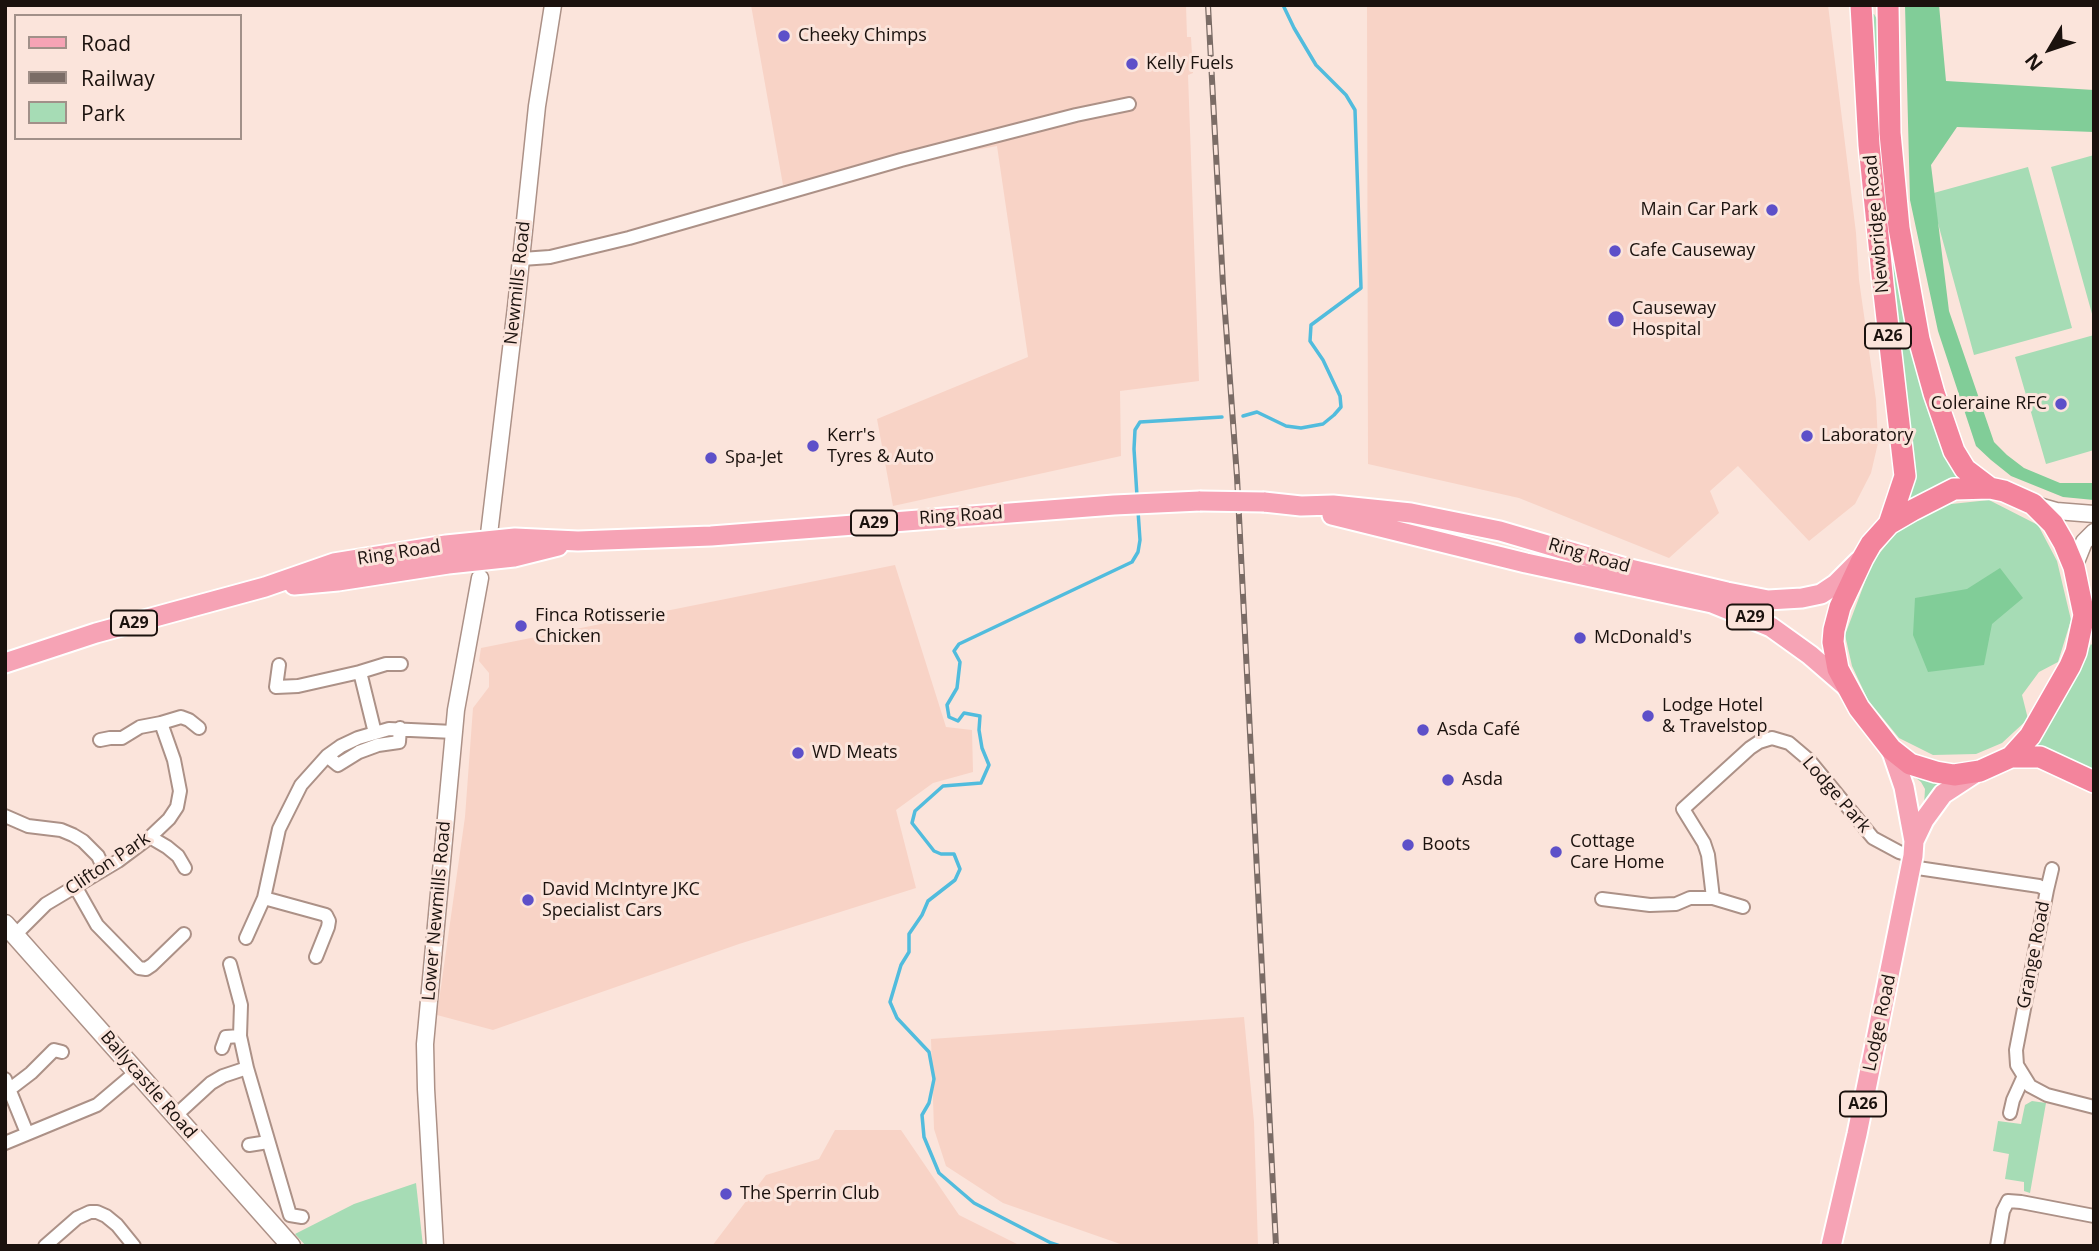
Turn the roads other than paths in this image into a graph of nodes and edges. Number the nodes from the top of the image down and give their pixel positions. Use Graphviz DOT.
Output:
graph roads {
  1 [pos="553,5"];
  2 [pos="1861,5"];
  3 [pos="1888,5"];
  4 [pos="1129,104"];
  5 [pos="522,259"];
  6 [pos="1990,488"];
  7 [pos="1333,505"];
  8 [pos="2033,505"];
  9 [pos="1301,506"];
  10 [pos="2094,514"];
  11 [pos="1889,524"];
  12 [pos="2094,532"];
  13 [pos="1491,541"];
  14 [pos="1863,558"];
  15 [pos="485,560"];
  16 [pos="2074,567"];
  17 [pos="2089,623"];
  18 [pos="5,663"];
  19 [pos="401,664"];
  20 [pos="279,665"];
  21 [pos="360,672"];
  22 [pos="1847,688"];
  23 [pos="161,723"];
  24 [pos="199,728"];
  25 [pos="400,728"];
  26 [pos="454,732"];
  27 [pos="375,733"];
  28 [pos="100,740"];
  29 [pos="1891,749"];
  30 [pos="327,756"];
  31 [pos="2011,757"];
  32 [pos="1980,771"];
  33 [pos="2094,782"];
  34 [pos="5,816"];
  35 [pos="150,837"];
  36 [pos="1913,855"];
  37 [pos="185,868"];
  38 [pos="104,869"];
  39 [pos="2052,869"];
  40 [pos="75,886"];
  41 [pos="2047,890"];
  42 [pos="264,898"];
  43 [pos="1713,898"];
  44 [pos="1602,900"];
  45 [pos="1743,907"];
  46 [pos="10,929"];
  47 [pos="184,934"];
  48 [pos="246,938"];
  49 [pos="316,957"];
  50 [pos="230,964"];
  51 [pos="240,1036"];
  52 [pos="222,1048"];
  53 [pos="62,1052"];
  54 [pos="247,1068"];
  55 [pos="136,1072"];
  56 [pos="2023,1078"];
  57 [pos="8,1084"];
  58 [pos="2094,1107"];
  59 [pos="2010,1113"];
  60 [pos="176,1116"];
  61 [pos="27,1133"];
  62 [pos="268,1142"];
  63 [pos="5,1143"];
  64 [pos="249,1145"];
  65 [pos="2094,1216"];
  66 [pos="302,1217"];
  67 [pos="45,1246"];
  68 [pos="134,1246"];
  69 [pos="292,1246"];
  70 [pos="435,1246"];
  71 [pos="1831,1246"];
  72 [pos="1997,1246"];
  1 -- 5 [label="street, Newmills Road"];
  2 -- 11 [label="highway, Newbridge Road / A26"];
  3 -- 6 [label="highway, Newbridge Road / A26"];
  4 -- 5 [label="street"];
  5 -- 15 [label="street, Newmills Road"];
  6 -- 8 [label="highway, A29"];
  6 -- 11 [label="highway, A29"];
  7 -- 9 [label="main road, Ring Road / A29"];
  7 -- 13 [label="main road"];
  7 -- 14 [label="main road, Ring Road / A29"];
  8 -- 10 [label="street"];
  8 -- 16 [label="highway, A29"];
  9 -- 15 [label="main road, Ring Road / A29, bridge"];
  9 -- 22 [label="main road, Ring Road / A29"];
  11 -- 14 [label="highway, A29"];
  12 -- 16 [label="street"];
  14 -- 22 [label="highway, A29"];
  15 -- 18 [label="main road, Ring Road / A29"];
  15 -- 26 [label="street, Lower Newmills Road"];
  16 -- 17 [label="highway, A29"];
  17 -- 31 [label="highway, A29"];
  19 -- 21 [label="street"];
  20 -- 21 [label="street"];
  21 -- 27 [label="street"];
  22 -- 29 [label="highway, A29"];
  23 -- 24 [label="street"];
  23 -- 28 [label="street"];
  23 -- 35 [label="street, Clifton Park"];
  25 -- 26 [label="street"];
  25 -- 27 [label="street"];
  25 -- 30 [label="street"];
  26 -- 70 [label="street, Lower Newmills Road"];
  27 -- 30 [label="street"];
  29 -- 32 [label="highway, A29"];
  29 -- 36 [label="main road, Lodge Road / A26"];
  30 -- 42 [label="street"];
  31 -- 32 [label="highway, A29"];
  31 -- 33 [label="highway, A29"];
  32 -- 36 [label="main road, Lodge Road / A26"];
  34 -- 38 [label="street"];
  35 -- 37 [label="street"];
  35 -- 38 [label="street, Clifton Park"];
  36 -- 41 [label="street, Grange Road"];
  36 -- 43 [label="street, Lodge Park"];
  36 -- 71 [label="main road, Lodge Road / A26"];
  38 -- 40 [label="street, Clifton Park"];
  39 -- 41 [label="street"];
  40 -- 46 [label="street, Clifton Park"];
  40 -- 47 [label="street"];
  41 -- 56 [label="street, Grange Road"];
  42 -- 48 [label="street"];
  42 -- 49 [label="street"];
  43 -- 44 [label="street"];
  43 -- 45 [label="street"];
  46 -- 55 [label="main road, Ballycastle Road"];
  50 -- 51 [label="street"];
  51 -- 52 [label="street"];
  51 -- 54 [label="street"];
  53 -- 57 [label="street"];
  54 -- 60 [label="street"];
  54 -- 62 [label="street"];
  55 -- 60 [label="main road, Ballycastle Road"];
  55 -- 61 [label="street"];
  56 -- 58 [label="street"];
  56 -- 59 [label="street"];
  57 -- 61 [label="street"];
  60 -- 69 [label="main road, Ballycastle Road"];
  61 -- 63 [label="street"];
  62 -- 64 [label="street"];
  62 -- 66 [label="street"];
  65 -- 72 [label="street"];
  67 -- 68 [label="street"];
}
